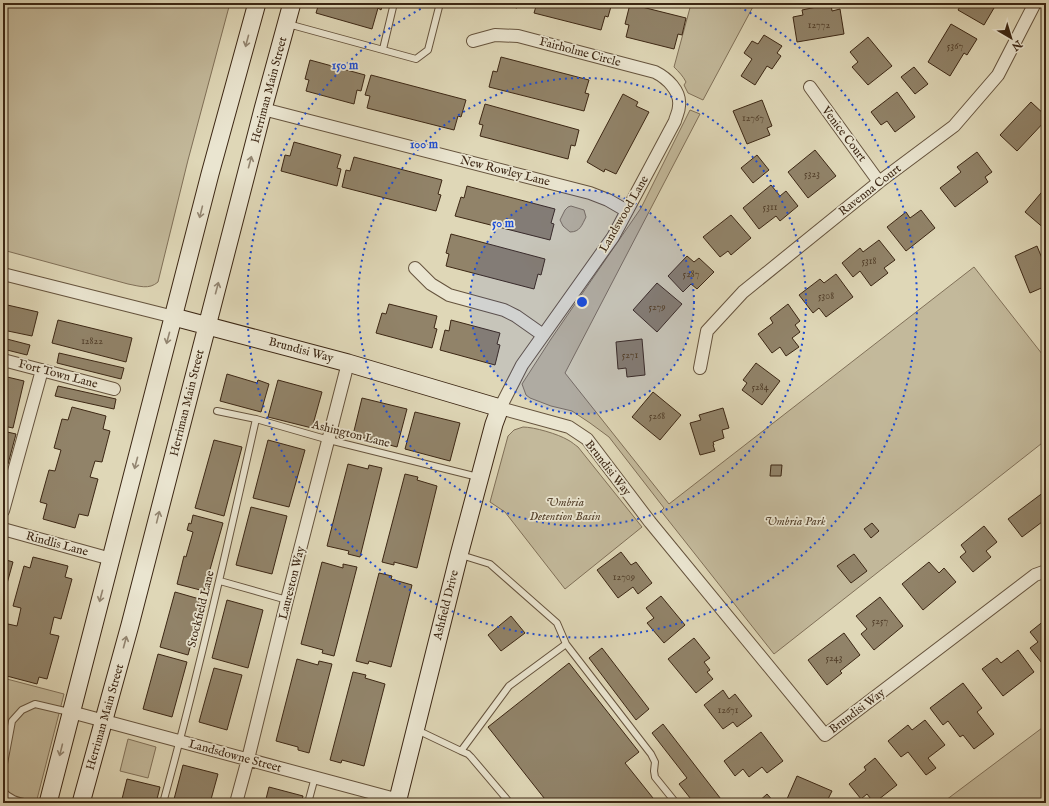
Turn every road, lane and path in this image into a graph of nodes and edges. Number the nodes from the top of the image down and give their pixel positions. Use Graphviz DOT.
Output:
graph roads {
  1 [pos="257,3"];
  2 [pos="292,3"];
  3 [pos="394,3"];
  4 [pos="440,3"];
  5 [pos="1035,3"];
  6 [pos="286,24"];
  7 [pos="473,42"];
  8 [pos="383,49"];
  9 [pos="810,87"];
  10 [pos="677,94"];
  11 [pos="263,109"];
  12 [pos="879,182"];
  13 [pos="628,211"];
  14 [pos="415,268"];
  15 [pos="3,274"];
  16 [pos="174,317"];
  17 [pos="207,325"];
  18 [pos="543,335"];
  19 [pos="3,360"];
  20 [pos="348,363"];
  21 [pos="700,368"];
  22 [pos="42,370"];
  23 [pos="114,389"];
  24 [pos="500,408"];
  25 [pos="217,411"];
  26 [pos="256,419"];
  27 [pos="329,440"];
  28 [pos="480,477"];
  29 [pos="3,511"];
  30 [pos="3,529"];
  31 [pos="459,554"];
  32 [pos="111,559"];
  33 [pos="1046,571"];
  34 [pos="220,581"];
  35 [pos="287,600"];
  36 [pos="566,644"];
  37 [pos="71,712"];
  38 [pos="104,720"];
  39 [pos="416,729"];
  40 [pos="180,742"];
  41 [pos="460,751"];
  42 [pos="248,760"];
  43 [pos="3,769"];
  44 [pos="315,777"];
  45 [pos="3,791"];
  46 [pos="398,801"];
  47 [pos="28,803"];
  48 [pos="48,803"];
  49 [pos="80,803"];
  50 [pos="164,803"];
  51 [pos="236,803"];
  52 [pos="308,803"];
  53 [pos="510,803"];
  54 [pos="676,803"];
  1 -- 16 [label="main road, one-way"];
  2 -- 6 [label="main road, Herriman Main Street"];
  3 -- 8 [label="lane"];
  4 -- 8 [label="lane"];
  5 -- 12 [label="street, Ravenna Court"];
  6 -- 8 [label="lane"];
  6 -- 11 [label="main road, Herriman Main Street"];
  7 -- 10 [label="street, Fairholme Circle"];
  9 -- 12 [label="street, Venice Court"];
  10 -- 13 [label="street, Landswood Lane"];
  11 -- 13 [label="street, New Rowley Lane"];
  17 -- 11 [label="main road, Herriman Main Street, one-way"];
  12 -- 21 [label="street, Ravenna Court"];
  13 -- 18 [label="street, Landswood Lane"];
  14 -- 18 [label="street"];
  15 -- 16 [label="street, Brundisi Way"];
  16 -- 17 [label="main road, Brundisi Way"];
  16 -- 32 [label="main road, one-way"];
  17 -- 20 [label="main road, Brundisi Way"];
  38 -- 17 [label="main road, Herriman Main Street, one-way"];
  18 -- 24 [label="street, Landswood Lane"];
  19 -- 22 [label="street, Fort Town Lane"];
  20 -- 24 [label="main road, Brundisi Way"];
  20 -- 27 [label="street, Laureston Way"];
  22 -- 23 [label="street, Fort Town Lane"];
  22 -- 29 [label="street"];
  24 -- 28 [label="main road, Ashfield Drive"];
  24 -- 33 [label="street, Brundisi Way"];
  25 -- 26 [label="lane, Ashington Lane"];
  26 -- 27 [label="lane, Ashington Lane"];
  26 -- 34 [label="lane, Stockfield Lane"];
  27 -- 28 [label="lane, Ashington Lane"];
  27 -- 35 [label="street, Laureston Way"];
  28 -- 31 [label="main road, Ashfield Drive"];
  30 -- 32 [label="street, Rindlis Lane"];
  31 -- 36 [label="lane"];
  31 -- 39 [label="main road, Ashfield Drive"];
  32 -- 37 [label="main road, one-way"];
  34 -- 35 [label="lane"];
  34 -- 40 [label="lane, Stockfield Lane"];
  35 -- 42 [label="street, Laureston Way"];
  36 -- 41 [label="lane"];
  36 -- 54 [label="lane"];
  37 -- 38 [label="street, Landsdowne Street"];
  37 -- 43 [label="lane"];
  37 -- 48 [label="main road, one-way"];
  38 -- 40 [label="street, Landsdowne Street"];
  38 -- 49 [label="main road, Herriman Main Street"];
  39 -- 41 [label="lane"];
  39 -- 46 [label="main road, Ashfield Drive"];
  40 -- 42 [label="street, Landsdowne Street"];
  40 -- 50 [label="lane, Stockfield Lane"];
  41 -- 53 [label="lane"];
  42 -- 44 [label="street, Landsdowne Street"];
  42 -- 51 [label="street, Laureston Way"];
  44 -- 46 [label="street, Landsdowne Street"];
  44 -- 52 [label="lane"];
  45 -- 47 [label="lane"];
}
